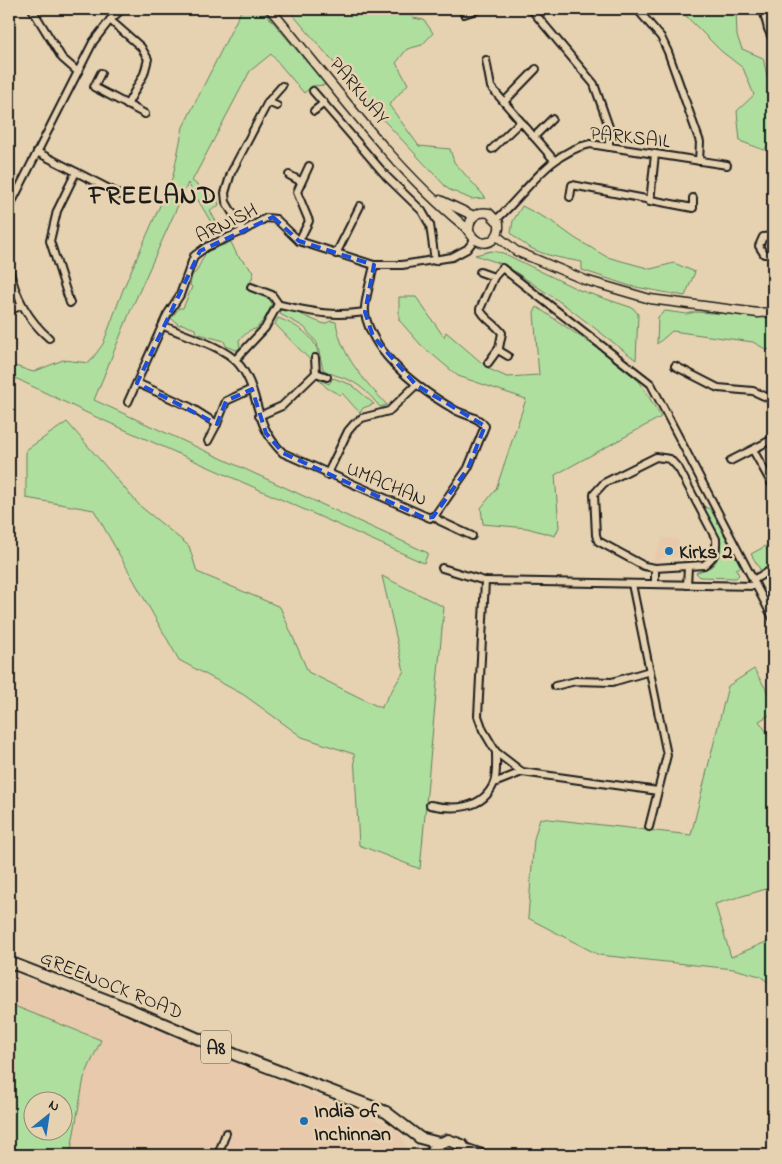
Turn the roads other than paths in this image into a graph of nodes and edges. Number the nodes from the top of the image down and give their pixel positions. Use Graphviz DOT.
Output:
graph roads {
  1 [pos="45,9"];
  2 [pos="122,9"];
  3 [pos="270,9"];
  4 [pos="479,9"];
  5 [pos="530,9"];
  6 [pos="637,9"];
  7 [pos="763,9"];
  8 [pos="35,11"];
  9 [pos="464,14"];
  10 [pos="110,20"];
  11 [pos="773,40"];
  12 [pos="486,60"];
  13 [pos="536,69"];
  14 [pos="78,72"];
  15 [pos="101,74"];
  16 [pos="282,86"];
  17 [pos="313,91"];
  18 [pos="268,102"];
  19 [pos="504,102"];
  20 [pos="324,103"];
  21 [pos="127,105"];
  22 [pos="277,106"];
  23 [pos="314,111"];
  24 [pos="145,114"];
  25 [pos="552,119"];
  26 [pos="520,122"];
  27 [pos="534,137"];
  28 [pos="610,147"];
  29 [pos="492,148"];
  30 [pos="37,152"];
  31 [pos="655,154"];
  32 [pos="554,160"];
  33 [pos="699,161"];
  34 [pos="727,165"];
  35 [pos="309,166"];
  36 [pos="76,172"];
  37 [pos="290,175"];
  38 [pos="300,181"];
  39 [pos="426,190"];
  40 [pos="121,194"];
  41 [pos="570,197"];
  42 [pos="693,198"];
  43 [pos="10,202"];
  44 [pos="650,202"];
  45 [pos="360,206"];
  46 [pos="474,216"];
  47 [pos="9,217"];
  48 [pos="497,219"];
  49 [pos="469,230"];
  50 [pos="243,232"];
  51 [pos="497,236"];
  52 [pos="773,236"];
  53 [pos="474,239"];
  54 [pos="299,241"];
  55 [pos="336,254"];
  56 [pos="773,254"];
  57 [pos="435,260"];
  58 [pos="374,265"];
  59 [pos="9,268"];
  60 [pos="480,272"];
  61 [pos="494,277"];
  62 [pos="252,287"];
  63 [pos="70,303"];
  64 [pos="22,305"];
  65 [pos="280,305"];
  66 [pos="9,311"];
  67 [pos="365,312"];
  68 [pos="773,312"];
  69 [pos="164,326"];
  70 [pos="49,338"];
  71 [pos="498,350"];
  72 [pos="508,356"];
  73 [pos="315,358"];
  74 [pos="235,360"];
  75 [pos="488,363"];
  76 [pos="675,366"];
  77 [pos="316,373"];
  78 [pos="327,377"];
  79 [pos="137,383"];
  80 [pos="416,385"];
  81 [pos="252,389"];
  82 [pos="773,400"];
  83 [pos="128,402"];
  84 [pos="259,416"];
  85 [pos="218,424"];
  86 [pos="773,439"];
  87 [pos="208,440"];
  88 [pos="753,450"];
  89 [pos="730,461"];
  90 [pos="327,475"];
  91 [pos="773,486"];
  92 [pos="434,516"];
  93 [pos="472,536"];
  94 [pos="688,567"];
  95 [pos="442,568"];
  96 [pos="654,568"];
  97 [pos="773,569"];
  98 [pos="485,581"];
  99 [pos="754,583"];
  100 [pos="632,584"];
  101 [pos="655,584"];
  102 [pos="687,585"];
  103 [pos="773,618"];
  104 [pos="650,671"];
  105 [pos="555,686"];
  106 [pos="496,752"];
  107 [pos="522,772"];
  108 [pos="494,782"];
  109 [pos="658,792"];
  110 [pos="430,805"];
  111 [pos="649,827"];
  112 [pos="9,962"];
  113 [pos="226,1133"];
  114 [pos="420,1138"];
  115 [pos="439,1143"];
  116 [pos="466,1152"];
  117 [pos="218,1155"];
  118 [pos="428,1155"];
  119 [pos="482,1155"];
  1 -- 8 [label="street"];
  2 -- 10 [label="street"];
  3 -- 39 [label="street, PARKWAY"];
  4 -- 9 [label="street"];
  5 -- 28 [label="street"];
  6 -- 33 [label="street"];
  7 -- 11 [label="street"];
  8 -- 14 [label="street"];
  10 -- 14 [label="street"];
  10 -- 21 [label="street"];
  12 -- 19 [label="street"];
  13 -- 19 [label="street"];
  14 -- 30 [label="street"];
  15 -- 21 [label="street"];
  16 -- 18 [label="street"];
  17 -- 20 [label="street"];
  18 -- 22 [label="street"];
  18 -- 50 [label="street"];
  19 -- 26 [label="street"];
  20 -- 23 [label="street"];
  20 -- 57 [label="street"];
  21 -- 24 [label="street"];
  25 -- 27 [label="street"];
  26 -- 27 [label="street"];
  26 -- 29 [label="street"];
  27 -- 32 [label="street"];
  28 -- 31 [label="street, PARKSAIL"];
  28 -- 32 [label="street, PARKSAIL"];
  30 -- 36 [label="street"];
  30 -- 43 [label="street"];
  31 -- 33 [label="street, PARKSAIL"];
  31 -- 44 [label="street"];
  32 -- 48 [label="street, PARKSAIL"];
  33 -- 34 [label="street, PARKSAIL"];
  35 -- 38 [label="street"];
  36 -- 40 [label="street"];
  36 -- 63 [label="street"];
  37 -- 38 [label="street"];
  38 -- 54 [label="street"];
  39 -- 46 [label="street, PARKWAY"];
  39 -- 49 [label="street, PARKWAY"];
  41 -- 44 [label="street"];
  42 -- 44 [label="street"];
  43 -- 47 [label="street"];
  45 -- 55 [label="street"];
  46 -- 48 [label="street"];
  46 -- 49 [label="street"];
  48 -- 51 [label="street"];
  49 -- 53 [label="street"];
  50 -- 54 [label="street, ARNISH"];
  50 -- 69 [label="street, ARNISH"];
  51 -- 53 [label="street"];
  51 -- 68 [label="street"];
  52 -- 56 [label="street"];
  53 -- 57 [label="street, ARNISH"];
  54 -- 55 [label="street, ARNISH"];
  55 -- 58 [label="street, ARNISH"];
  57 -- 58 [label="street, ARNISH"];
  58 -- 67 [label="street, UMACHAN"];
  59 -- 64 [label="street"];
  60 -- 61 [label="street"];
  61 -- 71 [label="street"];
  61 -- 99 [label="street"];
  62 -- 65 [label="street"];
  64 -- 66 [label="street"];
  64 -- 70 [label="street"];
  65 -- 67 [label="street"];
  65 -- 74 [label="street"];
  67 -- 80 [label="street, UMACHAN"];
  69 -- 74 [label="street, UMACHAN"];
  69 -- 79 [label="street, ARNISH"];
  71 -- 72 [label="street"];
  71 -- 75 [label="street"];
  73 -- 77 [label="street"];
  74 -- 81 [label="street, UMACHAN"];
  76 -- 82 [label="street"];
  77 -- 78 [label="street"];
  77 -- 84 [label="street"];
  79 -- 83 [label="street, ARNISH"];
  79 -- 85 [label="street"];
  80 -- 90 [label="street"];
  80 -- 92 [label="street, UMACHAN"];
  81 -- 84 [label="street, UMACHAN"];
  81 -- 85 [label="street"];
  84 -- 90 [label="street, UMACHAN"];
  85 -- 87 [label="street"];
  86 -- 88 [label="street"];
  88 -- 89 [label="street"];
  88 -- 91 [label="street"];
  90 -- 92 [label="street, UMACHAN"];
  92 -- 93 [label="street"];
  94 -- 96 [label="street"];
  94 -- 96 [label="street"];
  94 -- 102 [label="street"];
  95 -- 98 [label="street"];
  96 -- 101 [label="street"];
  97 -- 99 [label="street"];
  98 -- 100 [label="street"];
  98 -- 106 [label="street"];
  99 -- 102 [label="street"];
  99 -- 103 [label="street"];
  100 -- 101 [label="street"];
  100 -- 104 [label="street"];
  101 -- 102 [label="street"];
  104 -- 105 [label="street"];
  104 -- 109 [label="street"];
  106 -- 107 [label="street"];
  106 -- 108 [label="street"];
  107 -- 108 [label="street"];
  107 -- 109 [label="street"];
  108 -- 110 [label="street"];
  109 -- 111 [label="street"];
  112 -- 114 [label="main road, GREENOCK ROAD / A8"];
  113 -- 117 [label="street"];
  114 -- 115 [label="main road, GREENOCK ROAD / A8"];
  114 -- 118 [label="main road"];
  115 -- 116 [label="main road, A8"];
  115 -- 118 [label="main road"];
  116 -- 119 [label="main road, A8"];
}
